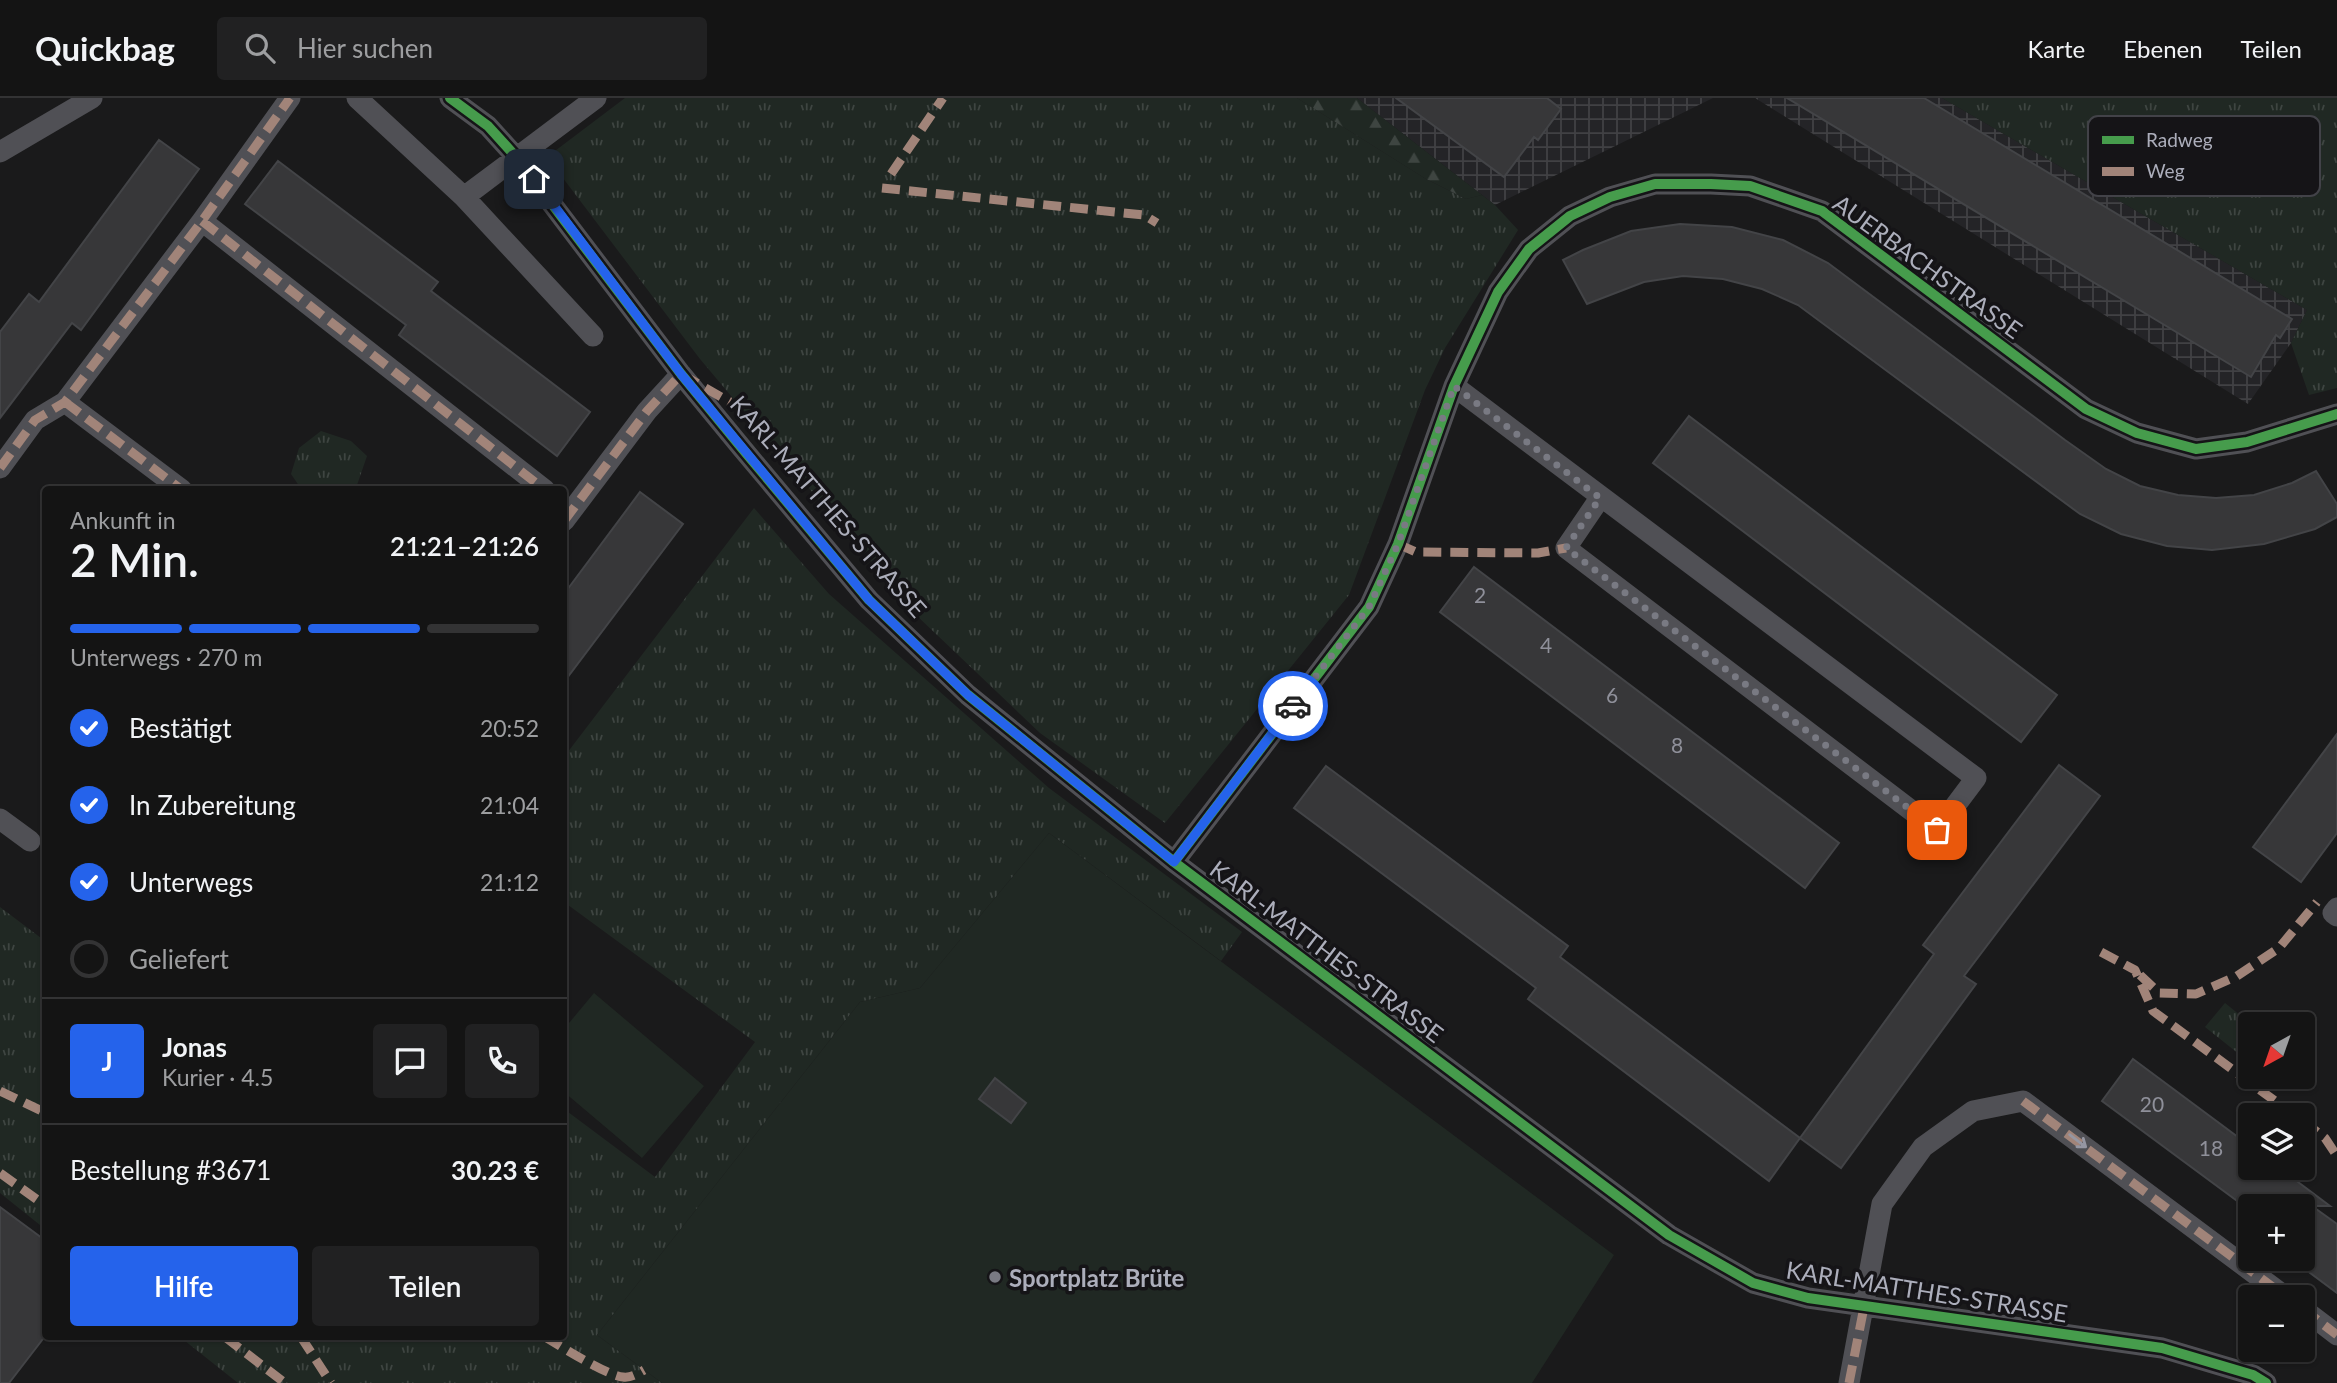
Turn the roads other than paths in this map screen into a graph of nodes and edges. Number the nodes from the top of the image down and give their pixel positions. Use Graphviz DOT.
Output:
graph roads {
  1 [pos="92,98"];
  2 [pos="290,98"];
  3 [pos="357,98"];
  4 [pos="450,98"];
  5 [pos="596,98"];
  6 [pos="0,152"];
  7 [pos="517,158"];
  8 [pos="464,197"];
  9 [pos="202,221"];
  10 [pos="593,336"];
  11 [pos="681,374"];
  12 [pos="1454,386"];
  13 [pos="65,402"];
  14 [pos="2337,414"];
  15 [pos="0,468"];
  16 [pos="177,486"];
  17 [pos="540,486"];
  18 [pos="1600,498"];
  19 [pos="567,511"];
  20 [pos="0,819"];
  21 [pos="30,841"];
  22 [pos="1174,862"];
  23 [pos="2337,908"];
  24 [pos="2337,916"];
  25 [pos="2270,1285"];
  26 [pos="1864,1307"];
  27 [pos="2315,1319"];
  28 [pos="2337,1335"];
  29 [pos="1849,1383"];
  30 [pos="2266,1383"];
  1 -- 6 [label="street"];
  2 -- 9 [label="street"];
  3 -- 8 [label="street"];
  4 -- 7 [label="street, KARL-MATTHES-STRASSE"];
  5 -- 7 [label="street"];
  7 -- 8 [label="street"];
  7 -- 11 [label="street, KARL-MATTHES-STRASSE"];
  8 -- 10 [label="street"];
  9 -- 13 [label="street"];
  9 -- 17 [label="street"];
  11 -- 19 [label="street"];
  11 -- 22 [label="street, KARL-MATTHES-STRASSE"];
  12 -- 14 [label="street, AUERBACHSTRASSE"];
  12 -- 18 [label="street"];
  12 -- 22 [label="street, AUERBACHSTRASSE"];
  13 -- 15 [label="street"];
  13 -- 16 [label="street"];
  18 -- 18 [label="street"];
  20 -- 21 [label="street"];
  22 -- 26 [label="street, KARL-MATTHES-STRASSE"];
  23 -- 24 [label="street"];
  26 -- 25 [label="street, KARL-MATTHES-STRASSE, one-way"];
  26 -- 29 [label="street, KARL-MATTHES-STRASSE"];
  26 -- 30 [label="street, KARL-MATTHES-STRASSE"];
  27 -- 28 [label="street"];
}
